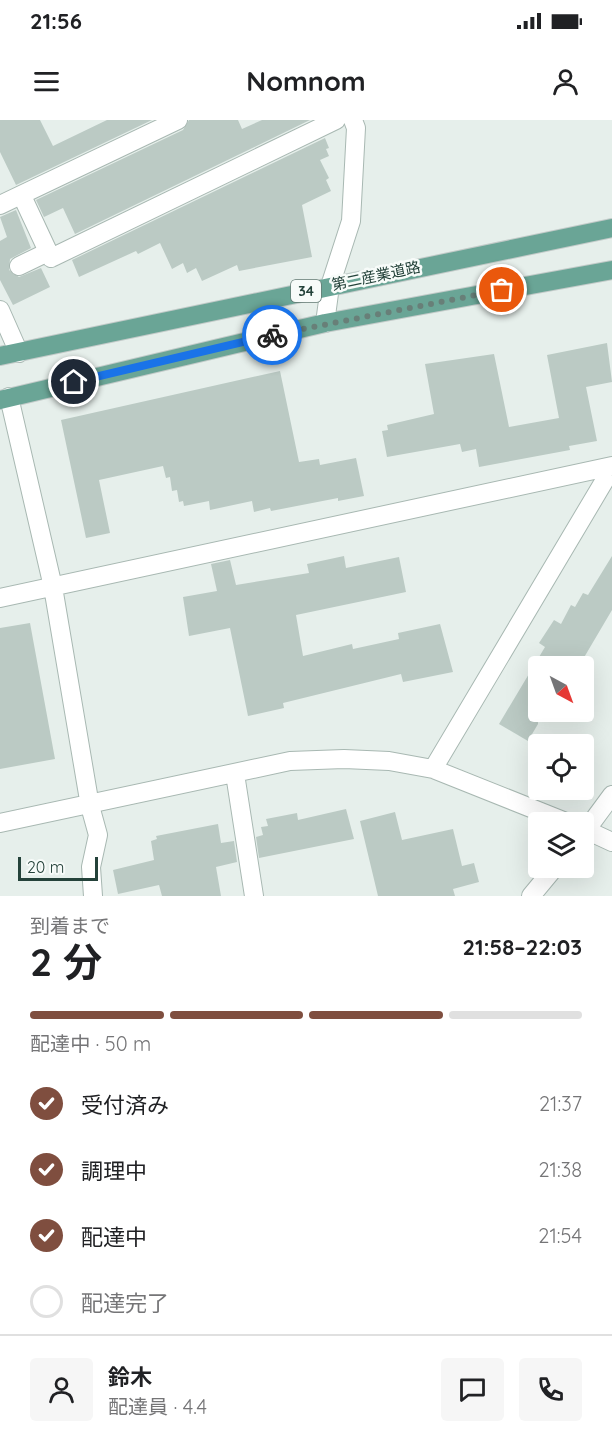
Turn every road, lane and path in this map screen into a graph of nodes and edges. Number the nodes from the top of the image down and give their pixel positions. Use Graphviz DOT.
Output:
graph roads {
  1 [pos="178,120"];
  2 [pos="336,120"];
  3 [pos="353,120"];
  4 [pos="22,196"];
  5 [pos="0,205"];
  6 [pos="612,228"];
  7 [pos="48,252"];
  8 [pos="19,266"];
  9 [pos="612,270"];
  10 [pos="330,286"];
  11 [pos="0,310"];
  12 [pos="326,323"];
  13 [pos="19,353"];
  14 [pos="0,356"];
  15 [pos="4,399"];
  16 [pos="612,467"];
  17 [pos="53,587"];
  18 [pos="0,598"];
  19 [pos="433,769"];
  20 [pos="235,774"];
  21 [pos="612,795"];
  22 [pos="90,806"];
  23 [pos="541,812"];
  24 [pos="594,818"];
  25 [pos="0,823"];
  26 [pos="594,835"];
  27 [pos="612,842"];
  28 [pos="546,878"];
  29 [pos="93,896"];
  30 [pos="254,896"];
  31 [pos="531,896"];
  1 -- 4 [label="street"];
  2 -- 7 [label="street"];
  3 -- 10 [label="street"];
  4 -- 5 [label="street"];
  4 -- 7 [label="street"];
  6 -- 10 [label="main road, 第二産業道路 / 34"];
  7 -- 8 [label="street"];
  9 -- 12 [label="main road, 34"];
  10 -- 12 [label="street"];
  10 -- 13 [label="main road, 第二産業道路 / 34"];
  11 -- 13 [label="street"];
  12 -- 15 [label="main road, 34"];
  13 -- 14 [label="main road, 第二産業道路 / 34"];
  15 -- 17 [label="street"];
  16 -- 17 [label="street"];
  16 -- 19 [label="street"];
  17 -- 18 [label="street"];
  17 -- 22 [label="street"];
  19 -- 20 [label="street"];
  19 -- 23 [label="street"];
  20 -- 22 [label="street"];
  20 -- 30 [label="street"];
  21 -- 24 [label="street"];
  22 -- 25 [label="street"];
  22 -- 29 [label="street"];
  26 -- 27 [label="street"];
  28 -- 31 [label="street"];
}
